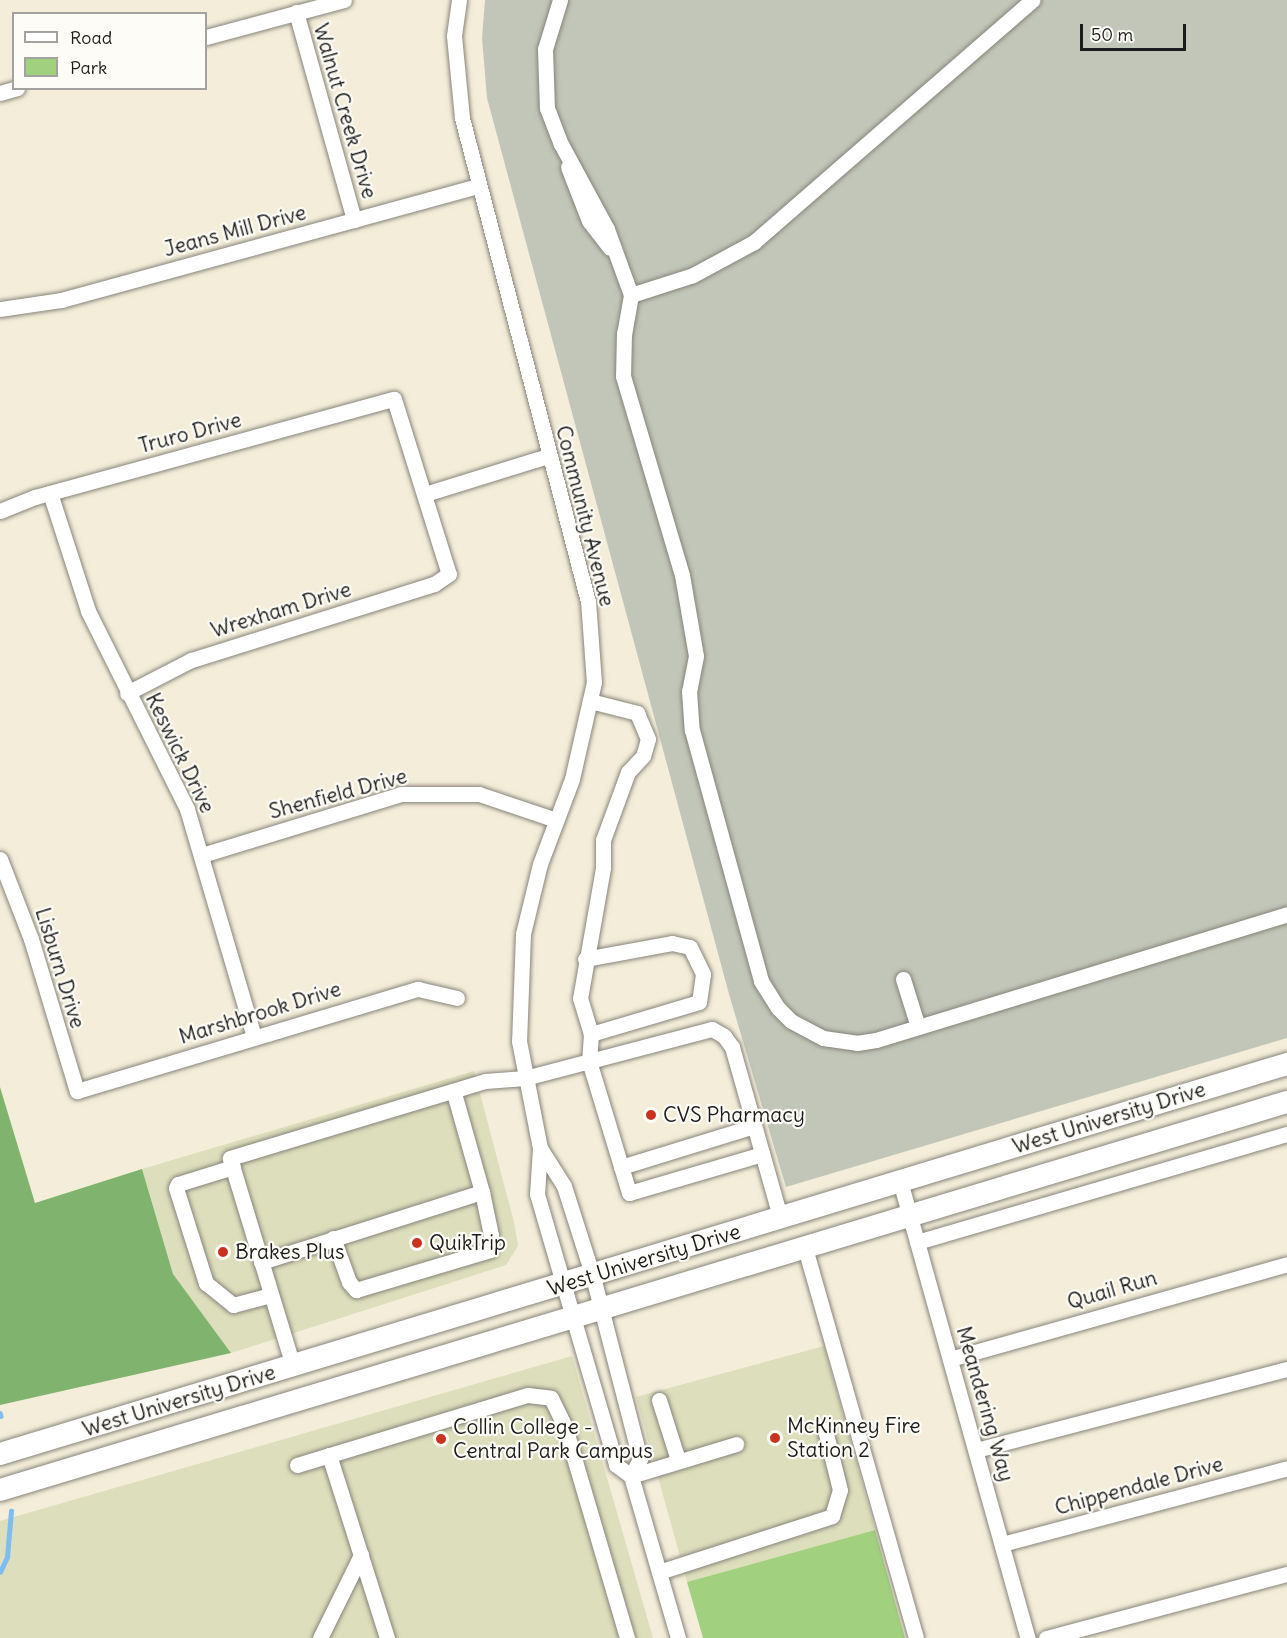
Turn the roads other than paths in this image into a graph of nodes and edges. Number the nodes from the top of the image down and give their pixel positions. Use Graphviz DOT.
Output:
graph roads {
  1 [pos="344,0"];
  2 [pos="459,0"];
  3 [pos="560,0"];
  4 [pos="1032,0"];
  5 [pos="296,12"];
  6 [pos="207,37"];
  7 [pos="479,186"];
  8 [pos="354,220"];
  9 [pos="631,295"];
  10 [pos="0,309"];
  11 [pos="549,456"];
  12 [pos="50,493"];
  13 [pos="425,494"];
  14 [pos="0,511"];
  15 [pos="128,693"];
  16 [pos="590,701"];
  17 [pos="556,820"];
  18 [pos="202,855"];
  19 [pos="0,859"];
  20 [pos="1287,914"];
  21 [pos="585,959"];
  22 [pos="903,979"];
  23 [pos="457,998"];
  24 [pos="918,1027"];
  25 [pos="591,1034"];
  26 [pos="254,1037"];
  27 [pos="589,1061"];
  28 [pos="1287,1064"];
  29 [pos="525,1078"];
  30 [pos="77,1091"];
  31 [pos="454,1093"];
  32 [pos="1287,1102"];
  33 [pos="754,1126"];
  34 [pos="1287,1134"];
  35 [pos="540,1148"];
  36 [pos="762,1154"];
  37 [pos="233,1167"];
  38 [pos="621,1167"];
  39 [pos="900,1181"];
  40 [pos="482,1192"];
  41 [pos="910,1216"];
  42 [pos="780,1217"];
  43 [pos="333,1238"];
  44 [pos="917,1242"];
  45 [pos="805,1248"];
  46 [pos="261,1262"];
  47 [pos="1287,1264"];
  48 [pos="593,1277"];
  49 [pos="564,1285"];
  50 [pos="271,1295"];
  51 [pos="601,1309"];
  52 [pos="574,1317"];
  53 [pos="950,1359"];
  54 [pos="293,1366"];
  55 [pos="1287,1369"];
  56 [pos="660,1400"];
  57 [pos="825,1430"];
  58 [pos="736,1444"];
  59 [pos="976,1450"];
  60 [pos="0,1454"];
  61 [pos="329,1455"];
  62 [pos="678,1460"];
  63 [pos="297,1465"];
  64 [pos="1287,1468"];
  65 [pos="631,1476"];
  66 [pos="0,1490"];
  67 [pos="1002,1544"];
  68 [pos="361,1555"];
  69 [pos="659,1572"];
  70 [pos="1287,1574"];
  71 [pos="320,1638"];
  72 [pos="387,1638"];
  73 [pos="627,1638"];
  74 [pos="678,1638"];
  75 [pos="916,1638"];
  76 [pos="1028,1638"];
  77 [pos="1046,1638"];
  1 -- 5 [label="street"];
  2 -- 7 [label="street, Community Avenue"];
  3 -- 9 [label="street"];
  4 -- 9 [label="street"];
  5 -- 6 [label="street"];
  5 -- 8 [label="street, Walnut Creek Drive"];
  7 -- 8 [label="street, Jeans Mill Drive"];
  7 -- 11 [label="street, Community Avenue"];
  8 -- 10 [label="street, Jeans Mill Drive"];
  9 -- 24 [label="street"];
  11 -- 13 [label="street"];
  11 -- 16 [label="street, Community Avenue"];
  12 -- 13 [label="street, Truro Drive"];
  12 -- 14 [label="street, Truro Drive"];
  12 -- 15 [label="street, Keswick Drive"];
  13 -- 15 [label="street, Wrexham Drive"];
  15 -- 18 [label="street, Keswick Drive"];
  16 -- 17 [label="street, Community Avenue"];
  16 -- 21 [label="street"];
  17 -- 18 [label="street, Shenfield Drive"];
  17 -- 29 [label="street, Community Avenue"];
  18 -- 26 [label="street, Keswick Drive"];
  19 -- 30 [label="street, Lisburn Drive"];
  20 -- 24 [label="street"];
  21 -- 25 [label="street"];
  21 -- 25 [label="street"];
  22 -- 24 [label="street"];
  23 -- 26 [label="street, Marshbrook Drive"];
  25 -- 27 [label="street"];
  26 -- 30 [label="street, Marshbrook Drive"];
  27 -- 29 [label="street"];
  27 -- 33 [label="street"];
  27 -- 38 [label="street"];
  28 -- 39 [label="highway, West University Drive"];
  29 -- 31 [label="street"];
  29 -- 35 [label="street, Community Avenue"];
  31 -- 37 [label="street"];
  31 -- 40 [label="street"];
  32 -- 41 [label="highway, West University Drive"];
  33 -- 36 [label="street"];
  33 -- 38 [label="street"];
  34 -- 44 [label="street"];
  35 -- 48 [label="street, Community Avenue"];
  35 -- 49 [label="street, Community Avenue"];
  36 -- 38 [label="street"];
  36 -- 42 [label="street"];
  37 -- 46 [label="street"];
  37 -- 50 [label="street"];
  39 -- 41 [label="street, Meandering Way"];
  39 -- 42 [label="highway, West University Drive"];
  40 -- 43 [label="street"];
  40 -- 43 [label="street"];
  41 -- 44 [label="street, Meandering Way"];
  41 -- 45 [label="highway, West University Drive"];
  42 -- 48 [label="highway, West University Drive"];
  43 -- 46 [label="street"];
  44 -- 53 [label="street, Meandering Way"];
  45 -- 51 [label="highway, West University Drive"];
  45 -- 75 [label="street"];
  46 -- 50 [label="street"];
  47 -- 53 [label="street, Quail Run"];
  48 -- 49 [label="highway, West University Drive"];
  48 -- 51 [label="street, Community Avenue"];
  49 -- 52 [label="street, Community Avenue"];
  49 -- 54 [label="highway, West University Drive"];
  50 -- 54 [label="street"];
  51 -- 52 [label="highway, West University Drive"];
  51 -- 65 [label="street, Community Avenue"];
  52 -- 65 [label="street, Community Avenue"];
  52 -- 66 [label="highway, West University Drive"];
  53 -- 59 [label="street, Meandering Way"];
  54 -- 60 [label="highway, West University Drive"];
  55 -- 59 [label="street"];
  56 -- 62 [label="street"];
  57 -- 69 [label="street"];
  58 -- 62 [label="street"];
  59 -- 67 [label="street, Meandering Way"];
  61 -- 63 [label="street"];
  61 -- 68 [label="street"];
  61 -- 73 [label="street"];
  62 -- 65 [label="street"];
  64 -- 67 [label="street, Chippendale Drive"];
  65 -- 69 [label="street, Community Avenue"];
  67 -- 76 [label="street, Meandering Way"];
  68 -- 71 [label="street"];
  68 -- 72 [label="street"];
  69 -- 74 [label="street, Community Avenue"];
  70 -- 77 [label="street"];
}
